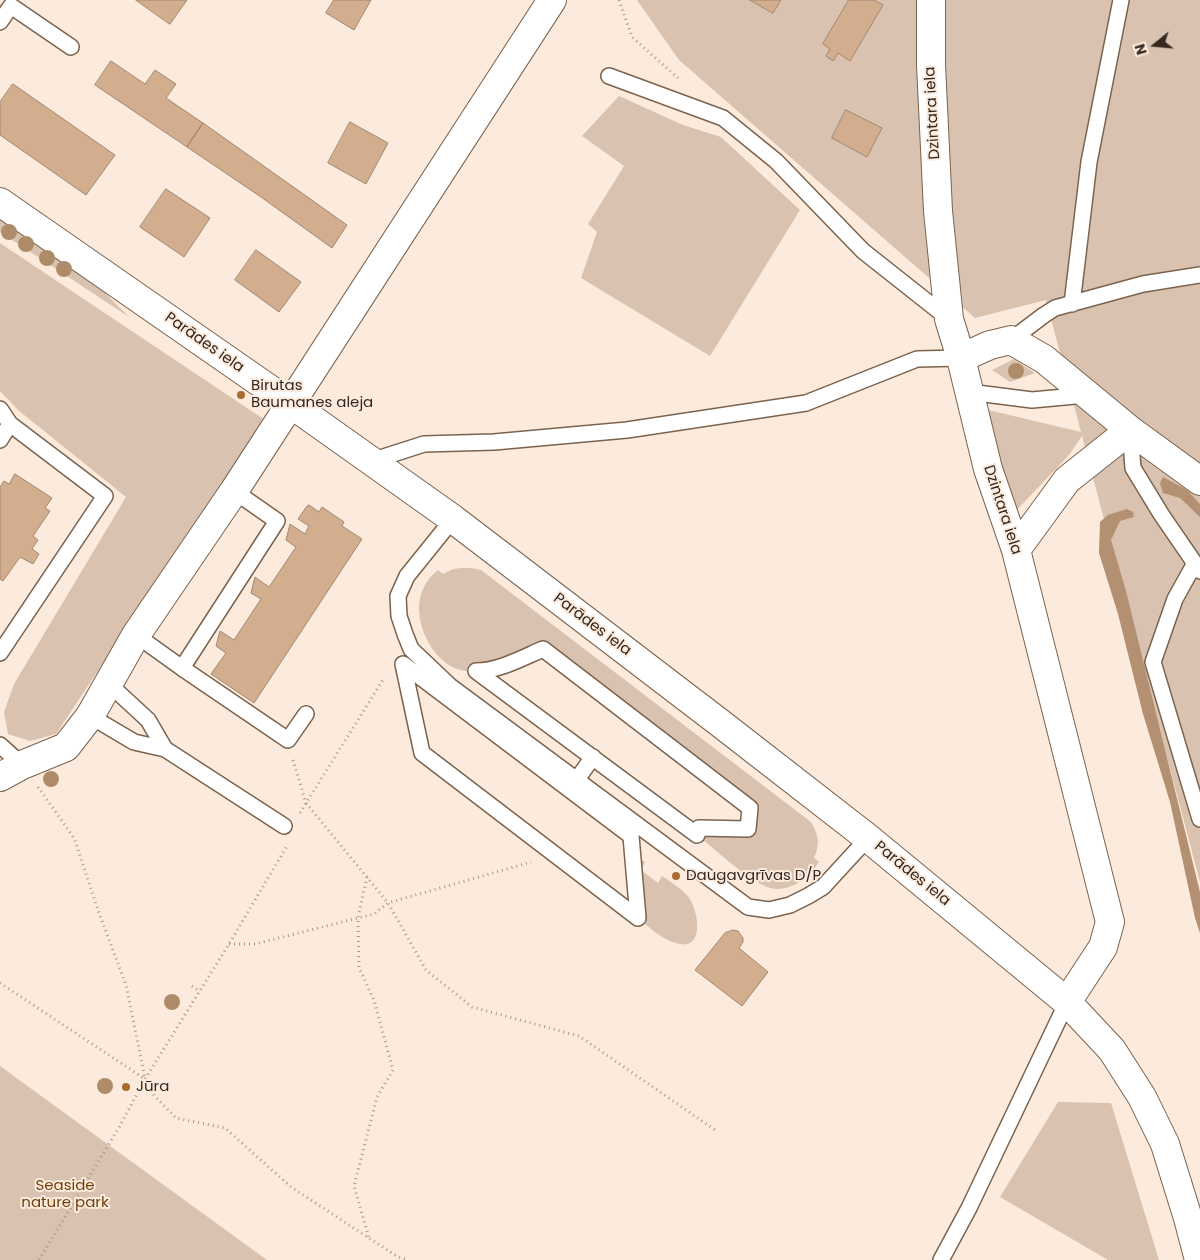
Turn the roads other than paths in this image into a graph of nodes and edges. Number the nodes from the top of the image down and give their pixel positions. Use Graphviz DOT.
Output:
graph roads {
  1 [pos="552,0"];
  2 [pos="931,0"];
  3 [pos="1121,0"];
  4 [pos="0,22"];
  5 [pos="71,47"];
  6 [pos="609,76"];
  7 [pos="0,202"];
  8 [pos="1200,275"];
  9 [pos="1072,304"];
  10 [pos="949,319"];
  11 [pos="1011,340"];
  12 [pos="961,358"];
  13 [pos="969,392"];
  14 [pos="1088,395"];
  15 [pos="291,404"];
  16 [pos="0,409"];
  17 [pos="10,424"];
  18 [pos="1130,430"];
  19 [pos="0,440"];
  20 [pos="371,461"];
  21 [pos="1200,481"];
  22 [pos="234,491"];
  23 [pos="453,519"];
  24 [pos="1016,550"];
  25 [pos="1197,567"];
  26 [pos="136,635"];
  27 [pos="0,653"];
  28 [pos="182,668"];
  29 [pos="109,684"];
  30 [pos="306,714"];
  31 [pos="90,716"];
  32 [pos="0,745"];
  33 [pos="165,749"];
  34 [pos="592,757"];
  35 [pos="11,771"];
  36 [pos="573,785"];
  37 [pos="1200,819"];
  38 [pos="291,822"];
  39 [pos="868,838"];
  40 [pos="1067,1002"];
  41 [pos="941,1260"];
  42 [pos="1199,1260"];
  1 -- 15 [label="street"];
  2 -- 10 [label="street, Dzintara iela"];
  3 -- 9 [label="lane"];
  4 -- 5 [label="lane"];
  6 -- 10 [label="lane"];
  7 -- 15 [label="street, Parādes iela"];
  8 -- 9 [label="lane"];
  9 -- 11 [label="lane"];
  10 -- 12 [label="street, Dzintara iela"];
  11 -- 12 [label="street"];
  11 -- 14 [label="street"];
  12 -- 13 [label="street, Dzintara iela"];
  12 -- 20 [label="lane"];
  13 -- 14 [label="lane"];
  13 -- 24 [label="street, Dzintara iela"];
  14 -- 18 [label="street"];
  15 -- 20 [label="street, Parādes iela"];
  15 -- 22 [label="street"];
  16 -- 17 [label="lane"];
  17 -- 19 [label="lane"];
  17 -- 27 [label="lane"];
  18 -- 21 [label="street"];
  18 -- 24 [label="street"];
  18 -- 25 [label="lane"];
  20 -- 23 [label="street, Parādes iela"];
  22 -- 26 [label="street"];
  22 -- 28 [label="lane"];
  23 -- 36 [label="lane"];
  23 -- 39 [label="street, Parādes iela"];
  24 -- 40 [label="street, Dzintara iela"];
  25 -- 37 [label="lane"];
  26 -- 28 [label="lane"];
  26 -- 29 [label="street"];
  28 -- 30 [label="lane"];
  29 -- 31 [label="street"];
  29 -- 33 [label="lane"];
  31 -- 33 [label="lane"];
  31 -- 35 [label="street"];
  32 -- 35 [label="lane"];
  33 -- 38 [label="lane"];
  34 -- 34 [label="lane"];
  34 -- 36 [label="lane"];
  36 -- 36 [label="lane"];
  36 -- 39 [label="lane"];
  39 -- 40 [label="street, Parādes iela"];
  40 -- 41 [label="lane"];
  40 -- 42 [label="street, Parādes iela"];
}
